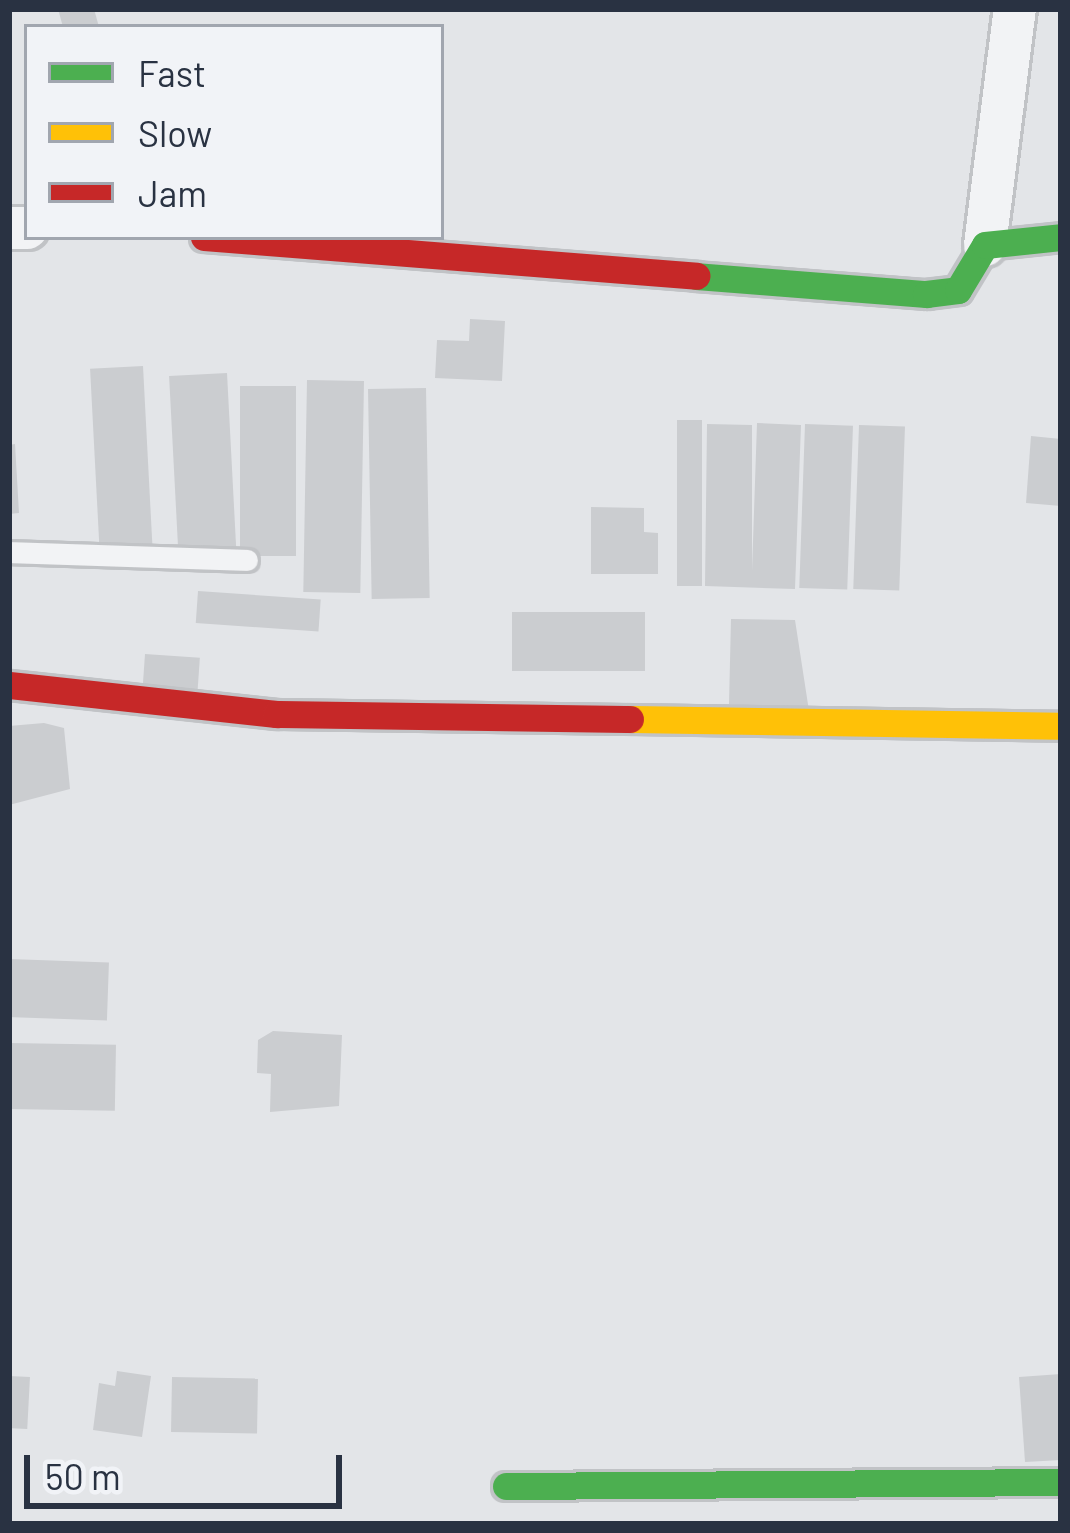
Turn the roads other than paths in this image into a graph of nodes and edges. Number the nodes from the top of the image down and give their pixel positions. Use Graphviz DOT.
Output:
graph roads {
  1 [pos="1015,9"];
  2 [pos="1061,238"];
  3 [pos="243,240"];
  4 [pos="985,245"];
  5 [pos="9,552"];
  6 [pos="247,560"];
  7 [pos="9,685"];
  8 [pos="1061,726"];
  9 [pos="1061,1482"];
  10 [pos="506,1486"];
  1 -- 4 [label="street"];
  2 -- 4 [label="street"];
  3 -- 4 [label="street"];
  5 -- 6 [label="lane"];
  7 -- 8 [label="street"];
  9 -- 10 [label="street"];
}
